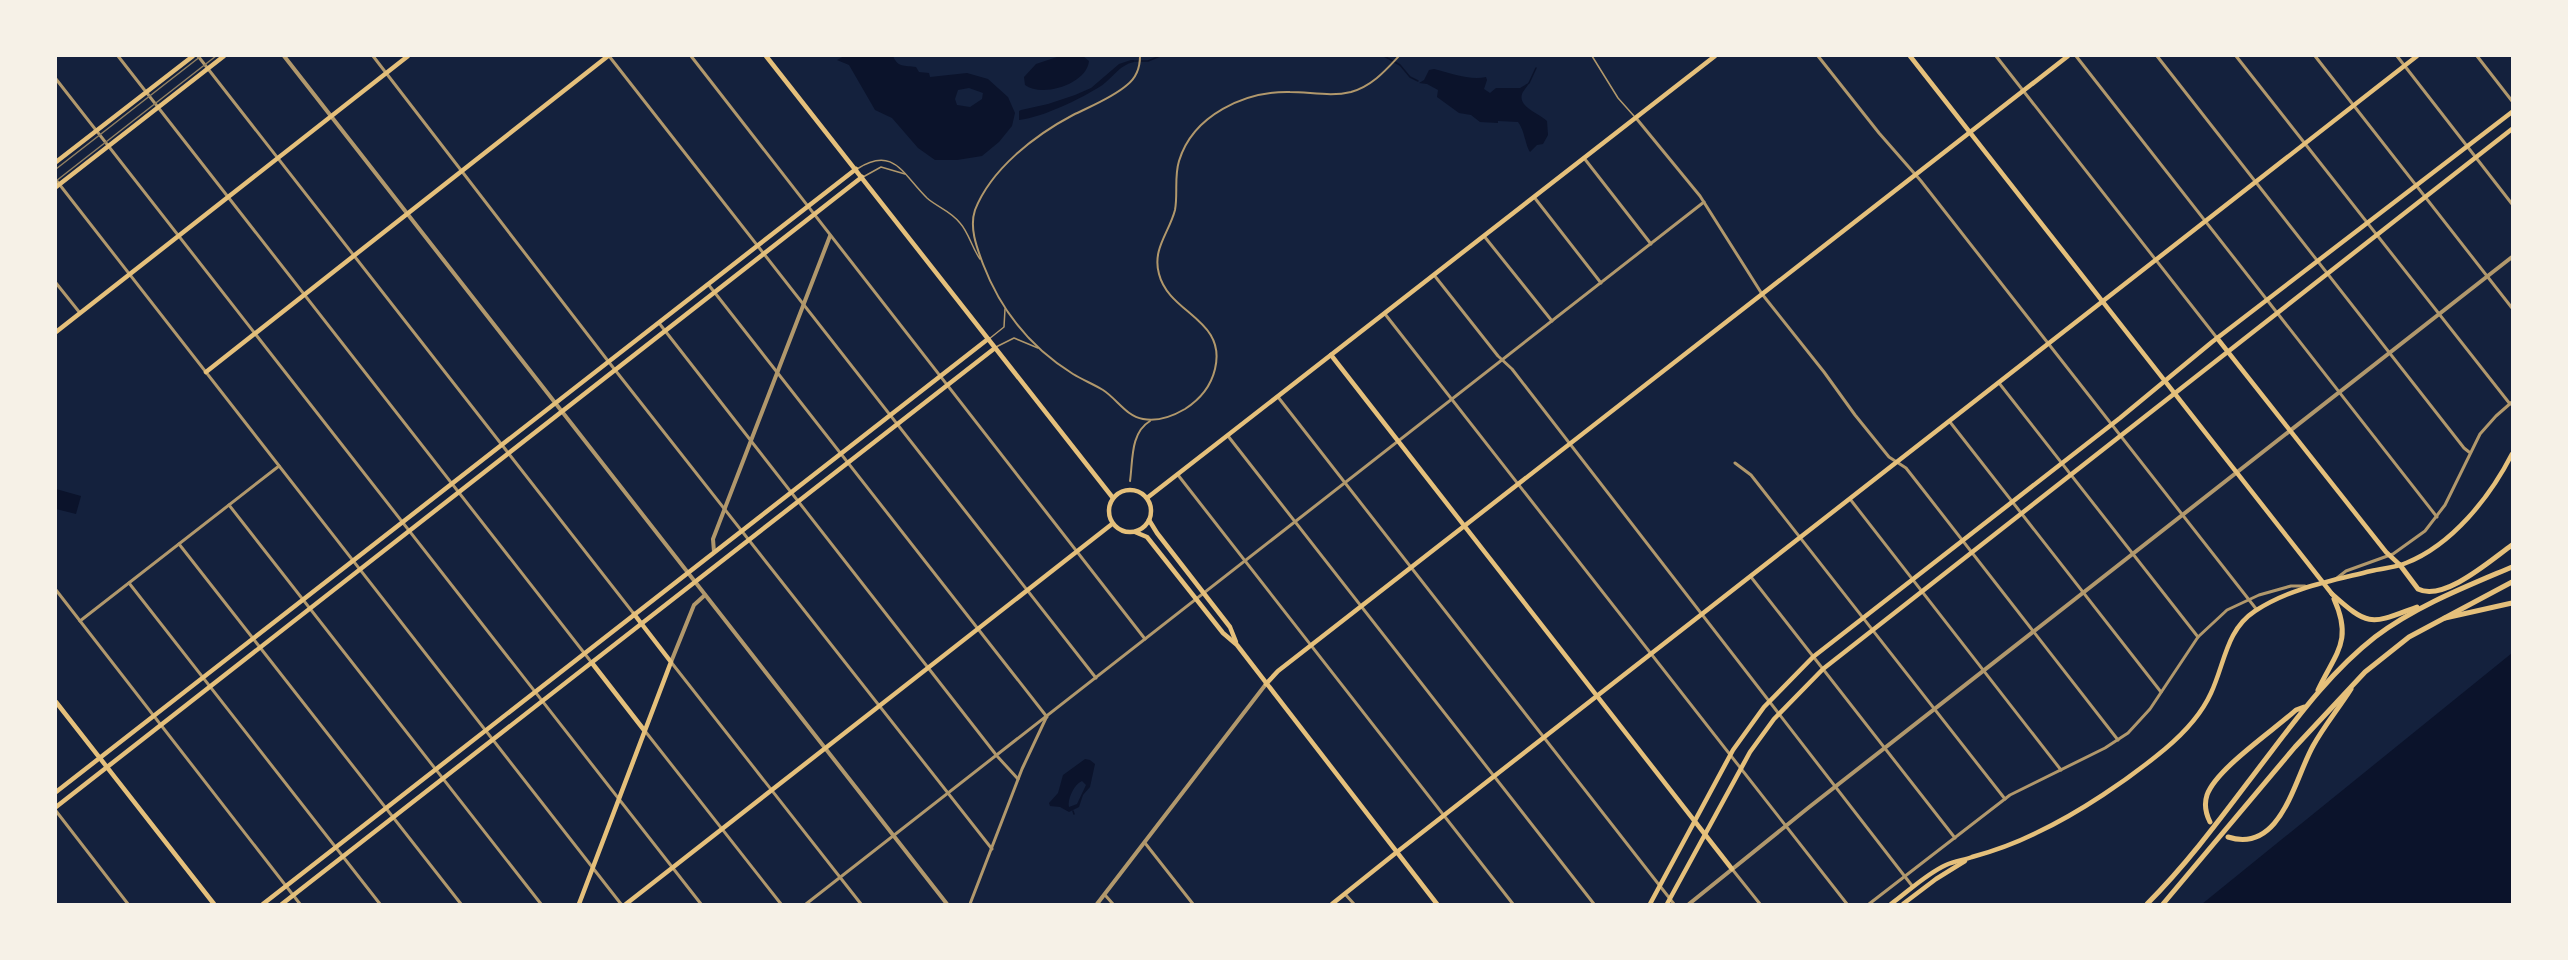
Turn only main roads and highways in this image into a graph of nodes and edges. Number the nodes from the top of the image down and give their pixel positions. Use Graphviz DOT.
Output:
graph roads {
  1 [pos="193,56"];
  2 [pos="224,56"];
  3 [pos="408,56"];
  4 [pos="608,56"];
  5 [pos="766,56"];
  6 [pos="1715,56"];
  7 [pos="1910,56"];
  8 [pos="2068,56"];
  9 [pos="2417,56"];
  10 [pos="2512,112"];
  11 [pos="2512,129"];
  12 [pos="1970,132"];
  13 [pos="56,162"];
  14 [pos="856,169"];
  15 [pos="862,177"];
  16 [pos="57,184"];
  17 [pos="2103,302"];
  18 [pos="56,332"];
  19 [pos="2217,338"];
  20 [pos="988,339"];
  21 [pos="995,348"];
  22 [pos="2229,352"];
  23 [pos="1331,355"];
  24 [pos="206,372"];
  25 [pos="2164,381"];
  26 [pos="2174,395"];
  27 [pos="2512,454"];
  28 [pos="1113,498"];
  29 [pos="1146,498"];
  30 [pos="1149,520"];
  31 [pos="1112,524"];
  32 [pos="1464,526"];
  33 [pos="1135,532"];
  34 [pos="2512,546"];
  35 [pos="2400,565"];
  36 [pos="2512,567"];
  37 [pos="2512,582"];
  38 [pos="2332,594"];
  39 [pos="2438,599"];
  40 [pos="2512,603"];
  41 [pos="634,614"];
  42 [pos="2441,619"];
  43 [pos="642,624"];
  44 [pos="1237,645"];
  45 [pos="592,663"];
  46 [pos="2355,682"];
  47 [pos="1266,684"];
  48 [pos="2317,694"];
  49 [pos="1597,695"];
  50 [pos="56,702"];
  51 [pos="2306,706"];
  52 [pos="644,730"];
  53 [pos="99,758"];
  54 [pos="107,767"];
  55 [pos="56,792"];
  56 [pos="56,809"];
  57 [pos="1694,820"];
  58 [pos="2210,822"];
  59 [pos="1705,834"];
  60 [pos="2228,837"];
  61 [pos="1397,852"];
  62 [pos="1970,858"];
  63 [pos="1732,868"];
  64 [pos="1913,887"];
  65 [pos="1918,893"];
  66 [pos="1670,903"];
  67 [pos="214,904"];
  68 [pos="263,904"];
  69 [pos="282,904"];
  70 [pos="579,904"];
  71 [pos="626,904"];
  72 [pos="1332,904"];
  73 [pos="1437,904"];
  74 [pos="1650,904"];
  75 [pos="1891,904"];
  76 [pos="1903,904"];
  77 [pos="2147,904"];
  78 [pos="2163,904"];
  1 -- 13 [label="main road"];
  2 -- 16 [label="main road"];
  3 -- 18 [label="main road"];
  4 -- 24 [label="main road"];
  5 -- 14 [label="main road"];
  6 -- 23 [label="main road"];
  7 -- 12 [label="main road"];
  8 -- 12 [label="main road"];
  9 -- 17 [label="main road"];
  10 -- 19 [label="main road"];
  11 -- 22 [label="main road"];
  12 -- 17 [label="main road"];
  12 -- 32 [label="main road"];
  14 -- 15 [label="main road"];
  14 -- 53 [label="main road"];
  15 -- 20 [label="main road"];
  15 -- 54 [label="main road"];
  17 -- 25 [label="main road"];
  17 -- 49 [label="main road"];
  19 -- 22 [label="main road"];
  19 -- 25 [label="main road"];
  20 -- 21 [label="main road"];
  20 -- 41 [label="main road"];
  21 -- 28 [label="main road"];
  21 -- 43 [label="main road"];
  22 -- 26 [label="main road"];
  22 -- 35 [label="main road"];
  23 -- 29 [label="main road"];
  23 -- 32 [label="main road"];
  25 -- 26 [label="main road"];
  25 -- 57 [label="main road"];
  26 -- 38 [label="main road"];
  26 -- 59 [label="main road"];
  27 -- 35 [label="main road"];
  28 -- 29 [label="main road"];
  28 -- 31 [label="main road"];
  29 -- 30 [label="main road"];
  30 -- 33 [label="main road"];
  30 -- 44 [label="main road"];
  31 -- 33 [label="main road"];
  31 -- 71 [label="main road"];
  32 -- 47 [label="main road"];
  32 -- 49 [label="main road"];
  33 -- 44 [label="main road"];
  34 -- 35 [label="highway"];
  35 -- 62 [label="main road"];
  36 -- 39 [label="highway"];
  37 -- 42 [label="highway"];
  38 -- 39 [label="highway"];
  38 -- 48 [label="highway"];
  39 -- 48 [label="highway"];
  40 -- 42 [label="highway"];
  41 -- 43 [label="main road"];
  41 -- 68 [label="main road"];
  42 -- 46 [label="highway"];
  43 -- 45 [label="main road"];
  43 -- 52 [label="main road"];
  44 -- 47 [label="main road"];
  45 -- 52 [label="main road"];
  45 -- 69 [label="main road"];
  46 -- 60 [label="highway"];
  46 -- 78 [label="highway"];
  47 -- 61 [label="main road"];
  48 -- 51 [label="highway"];
  49 -- 57 [label="main road"];
  49 -- 61 [label="main road"];
  50 -- 53 [label="main road"];
  51 -- 58 [label="highway"];
  51 -- 77 [label="highway"];
  52 -- 70 [label="main road"];
  53 -- 54 [label="main road"];
  53 -- 55 [label="main road"];
  54 -- 56 [label="main road"];
  54 -- 67 [label="main road"];
  57 -- 59 [label="main road"];
  57 -- 74 [label="main road"];
  59 -- 63 [label="main road"];
  59 -- 66 [label="main road"];
  61 -- 72 [label="main road"];
  61 -- 73 [label="main road"];
  62 -- 64 [label="main road"];
  62 -- 65 [label="main road"];
  64 -- 65 [label="main road"];
  64 -- 75 [label="main road"];
  65 -- 76 [label="main road"];
}
